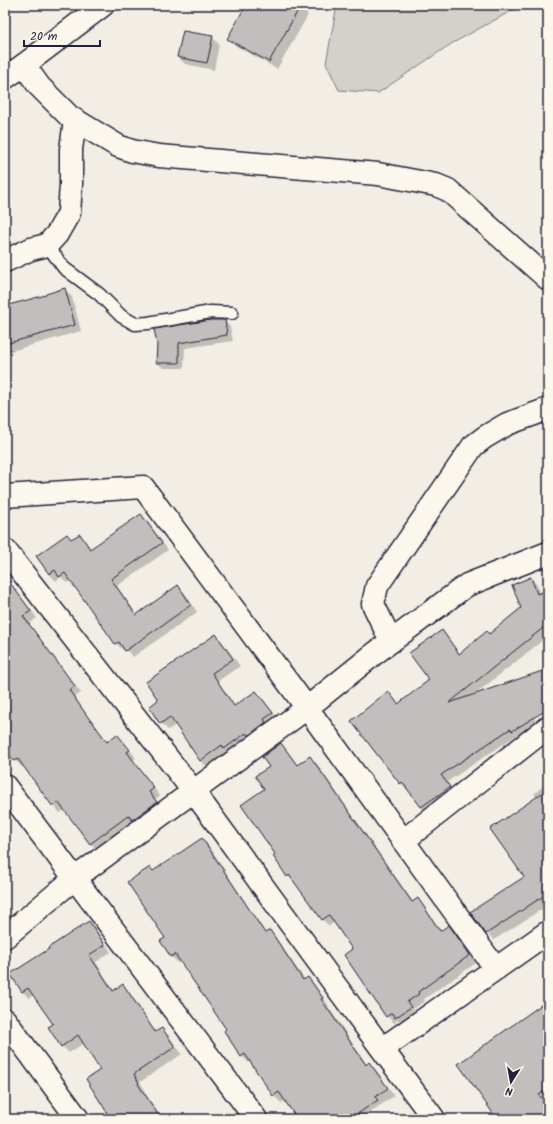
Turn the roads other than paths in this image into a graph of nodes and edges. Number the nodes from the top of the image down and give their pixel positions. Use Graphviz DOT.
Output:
graph roads {
  1 [pos="103,5"];
  2 [pos="24,65"];
  3 [pos="5,78"];
  4 [pos="76,121"];
  5 [pos="47,244"];
  6 [pos="5,261"];
  7 [pos="548,279"];
  8 [pos="232,313"];
  9 [pos="548,409"];
  10 [pos="5,496"];
  11 [pos="5,550"];
  12 [pos="548,553"];
  13 [pos="391,641"];
  14 [pos="307,708"];
  15 [pos="548,728"];
  16 [pos="5,786"];
  17 [pos="194,792"];
  18 [pos="403,841"];
  19 [pos="75,878"];
  20 [pos="548,932"];
  21 [pos="5,937"];
  22 [pos="496,968"];
  23 [pos="5,1020"];
  24 [pos="382,1049"];
  25 [pos="78,1119"];
  26 [pos="256,1119"];
  27 [pos="434,1119"];
  1 -- 2 [label="street"];
  2 -- 3 [label="street"];
  2 -- 4 [label="street"];
  4 -- 5 [label="street"];
  4 -- 7 [label="street"];
  5 -- 6 [label="street"];
  5 -- 8 [label="lane"];
  9 -- 13 [label="street"];
  10 -- 14 [label="street"];
  11 -- 17 [label="street"];
  12 -- 13 [label="street"];
  13 -- 14 [label="street"];
  14 -- 17 [label="street"];
  14 -- 18 [label="street"];
  15 -- 18 [label="street"];
  16 -- 19 [label="street"];
  17 -- 19 [label="street"];
  17 -- 24 [label="street"];
  18 -- 22 [label="street"];
  19 -- 21 [label="street"];
  19 -- 26 [label="street"];
  20 -- 22 [label="street"];
  22 -- 24 [label="street"];
  23 -- 25 [label="street"];
  24 -- 27 [label="street"];
}
